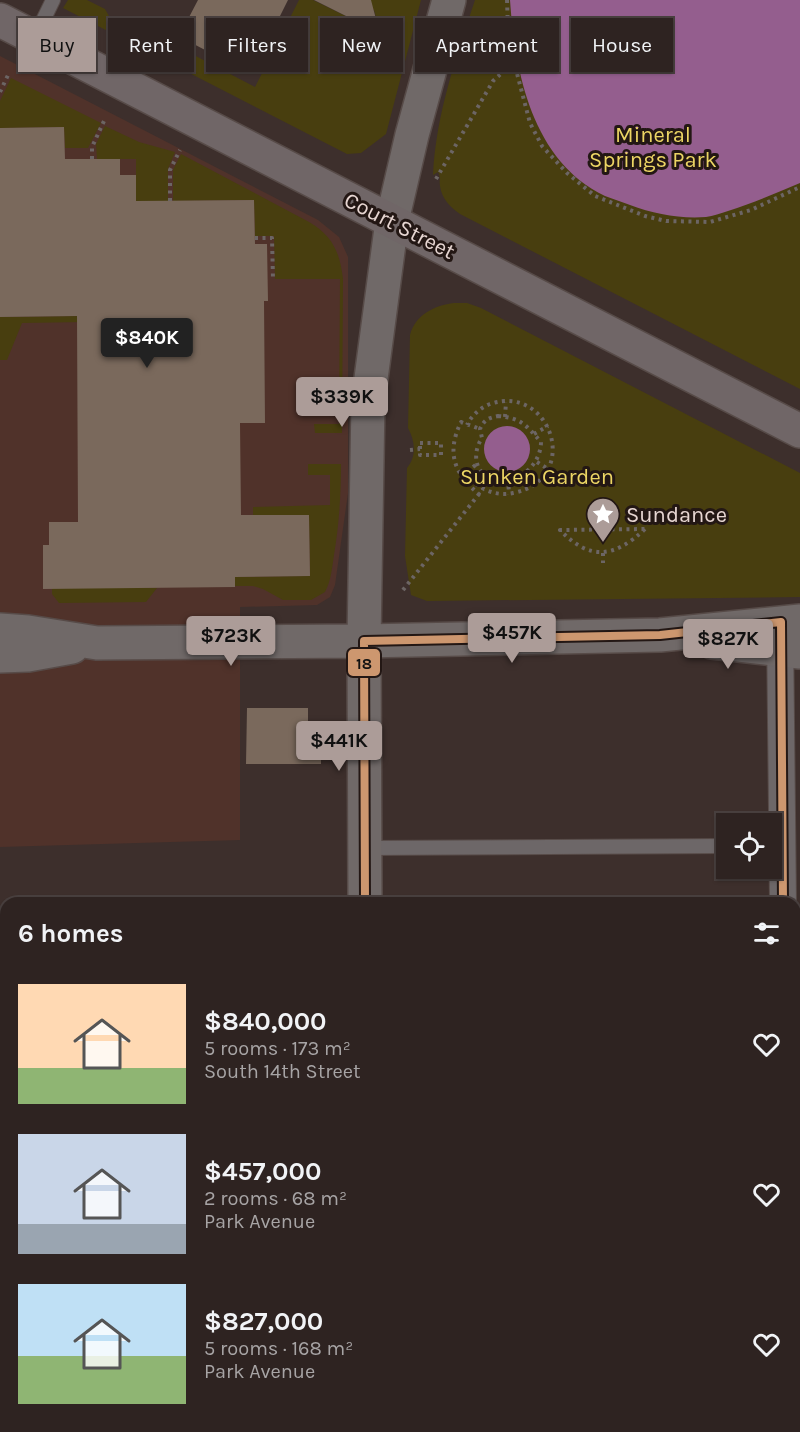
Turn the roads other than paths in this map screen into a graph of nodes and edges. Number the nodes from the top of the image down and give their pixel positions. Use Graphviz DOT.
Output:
graph roads {
  1 [pos="53,0"];
  2 [pos="449,0"];
  3 [pos="44,18"];
  4 [pos="0,20"];
  5 [pos="18,29"];
  6 [pos="96,68"];
  7 [pos="392,221"];
  8 [pos="800,431"];
  9 [pos="0,630"];
  10 [pos="790,637"];
  11 [pos="364,640"];
  12 [pos="97,643"];
  13 [pos="0,656"];
  14 [pos="716,846"];
  15 [pos="784,846"];
  16 [pos="365,848"];
  17 [pos="365,897"];
  18 [pos="783,897"];
  1 -- 3 [label="lane"];
  2 -- 7 [label="main road"];
  4 -- 5 [label="main road, Court Street"];
  6 -- 7 [label="main road, Court Street"];
  7 -- 8 [label="main road, Court Street"];
  7 -- 11 [label="main road"];
  9 -- 12 [label="main road"];
  10 -- 11 [label="main road"];
  10 -- 15 [label="street"];
  11 -- 12 [label="main road"];
  11 -- 16 [label="main road"];
  12 -- 13 [label="main road"];
  14 -- 16 [label="lane"];
  15 -- 18 [label="street"];
  16 -- 17 [label="main road"];
}
